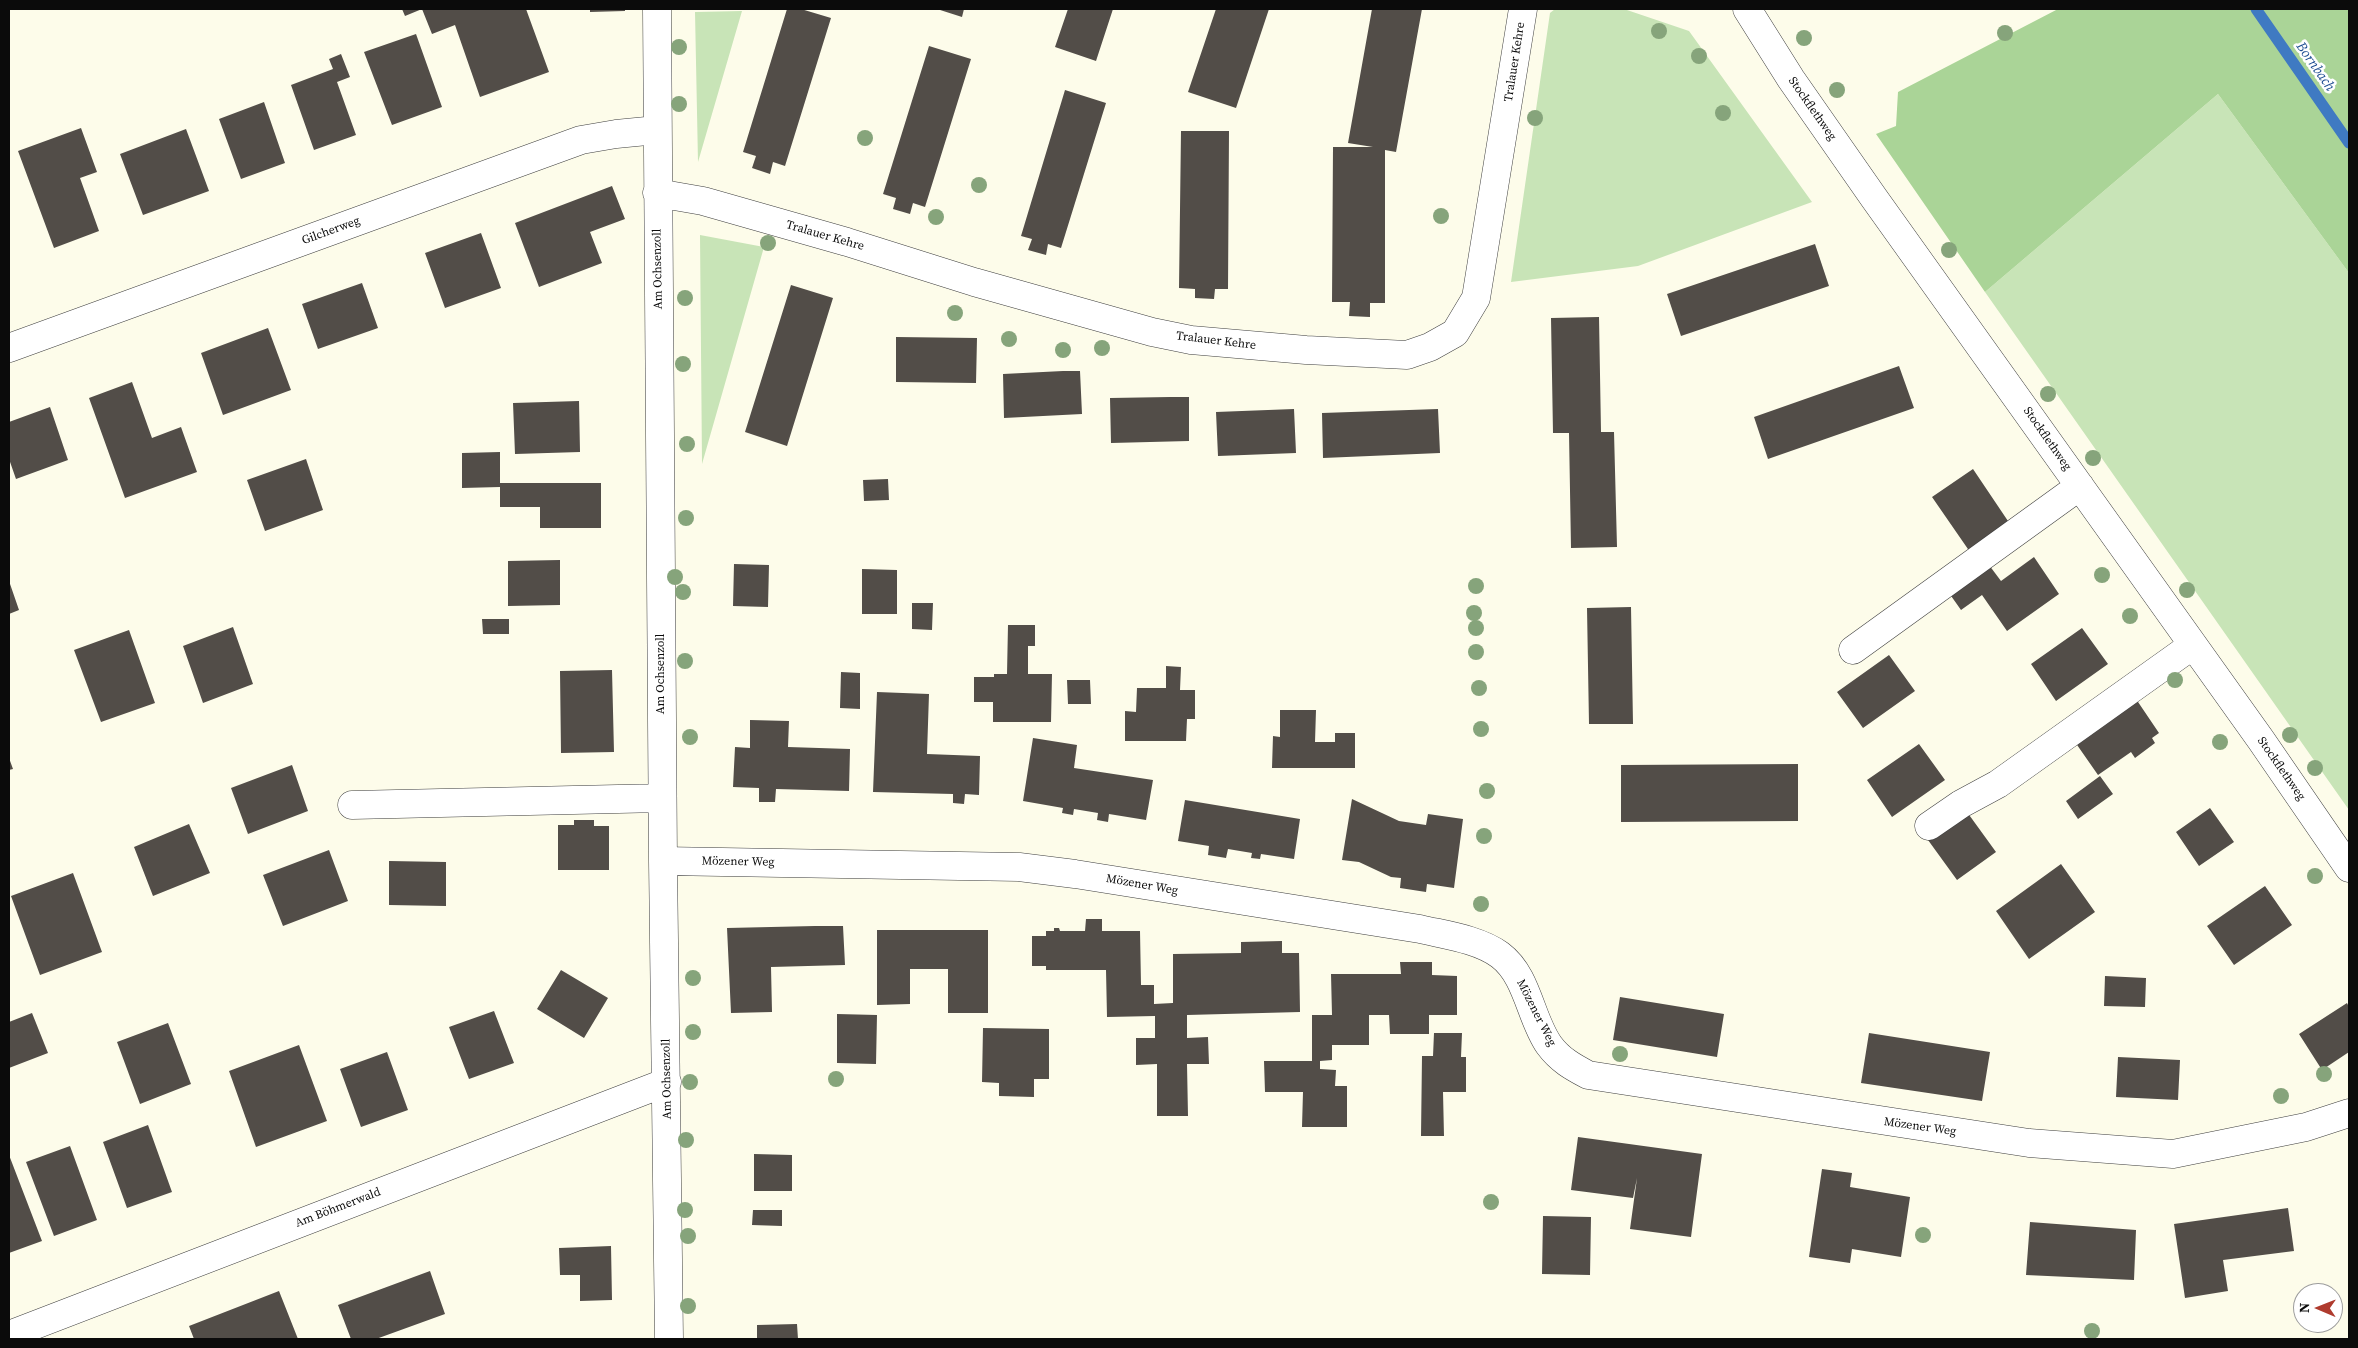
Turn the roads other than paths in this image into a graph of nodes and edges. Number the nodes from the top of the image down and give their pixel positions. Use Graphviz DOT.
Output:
graph roads {
  1 [pos="657,9"];
  2 [pos="1524,9"];
  3 [pos="1747,9"];
  4 [pos="657,130"];
  5 [pos="657,193"];
  6 [pos="9,348"];
  7 [pos="2080,486"];
  8 [pos="2193,645"];
  9 [pos="1854,650"];
  10 [pos="662,798"];
  11 [pos="352,805"];
  12 [pos="1929,826"];
  13 [pos="662,861"];
  14 [pos="2349,868"];
  15 [pos="667,1082"];
  16 [pos="2349,1113"];
  17 [pos="9,1335"];
  18 [pos="669,1339"];
  1 -- 4 [label="street, Am Ochsenzoll"];
  2 -- 5 [label="street, Tralauer Kehre"];
  3 -- 7 [label="street, Stockflethweg"];
  4 -- 5 [label="street, Am Ochsenzoll"];
  4 -- 6 [label="street, Gilcherweg"];
  5 -- 10 [label="street, Am Ochsenzoll"];
  7 -- 8 [label="street, Stockflethweg"];
  7 -- 9 [label="street"];
  8 -- 12 [label="street"];
  8 -- 14 [label="street, Stockflethweg"];
  10 -- 11 [label="street"];
  10 -- 13 [label="street, Am Ochsenzoll"];
  13 -- 15 [label="street, Am Ochsenzoll"];
  13 -- 16 [label="street, Mözener Weg"];
  15 -- 17 [label="street, Am Böhmerwald"];
  15 -- 18 [label="street, Am Ochsenzoll"];
}
